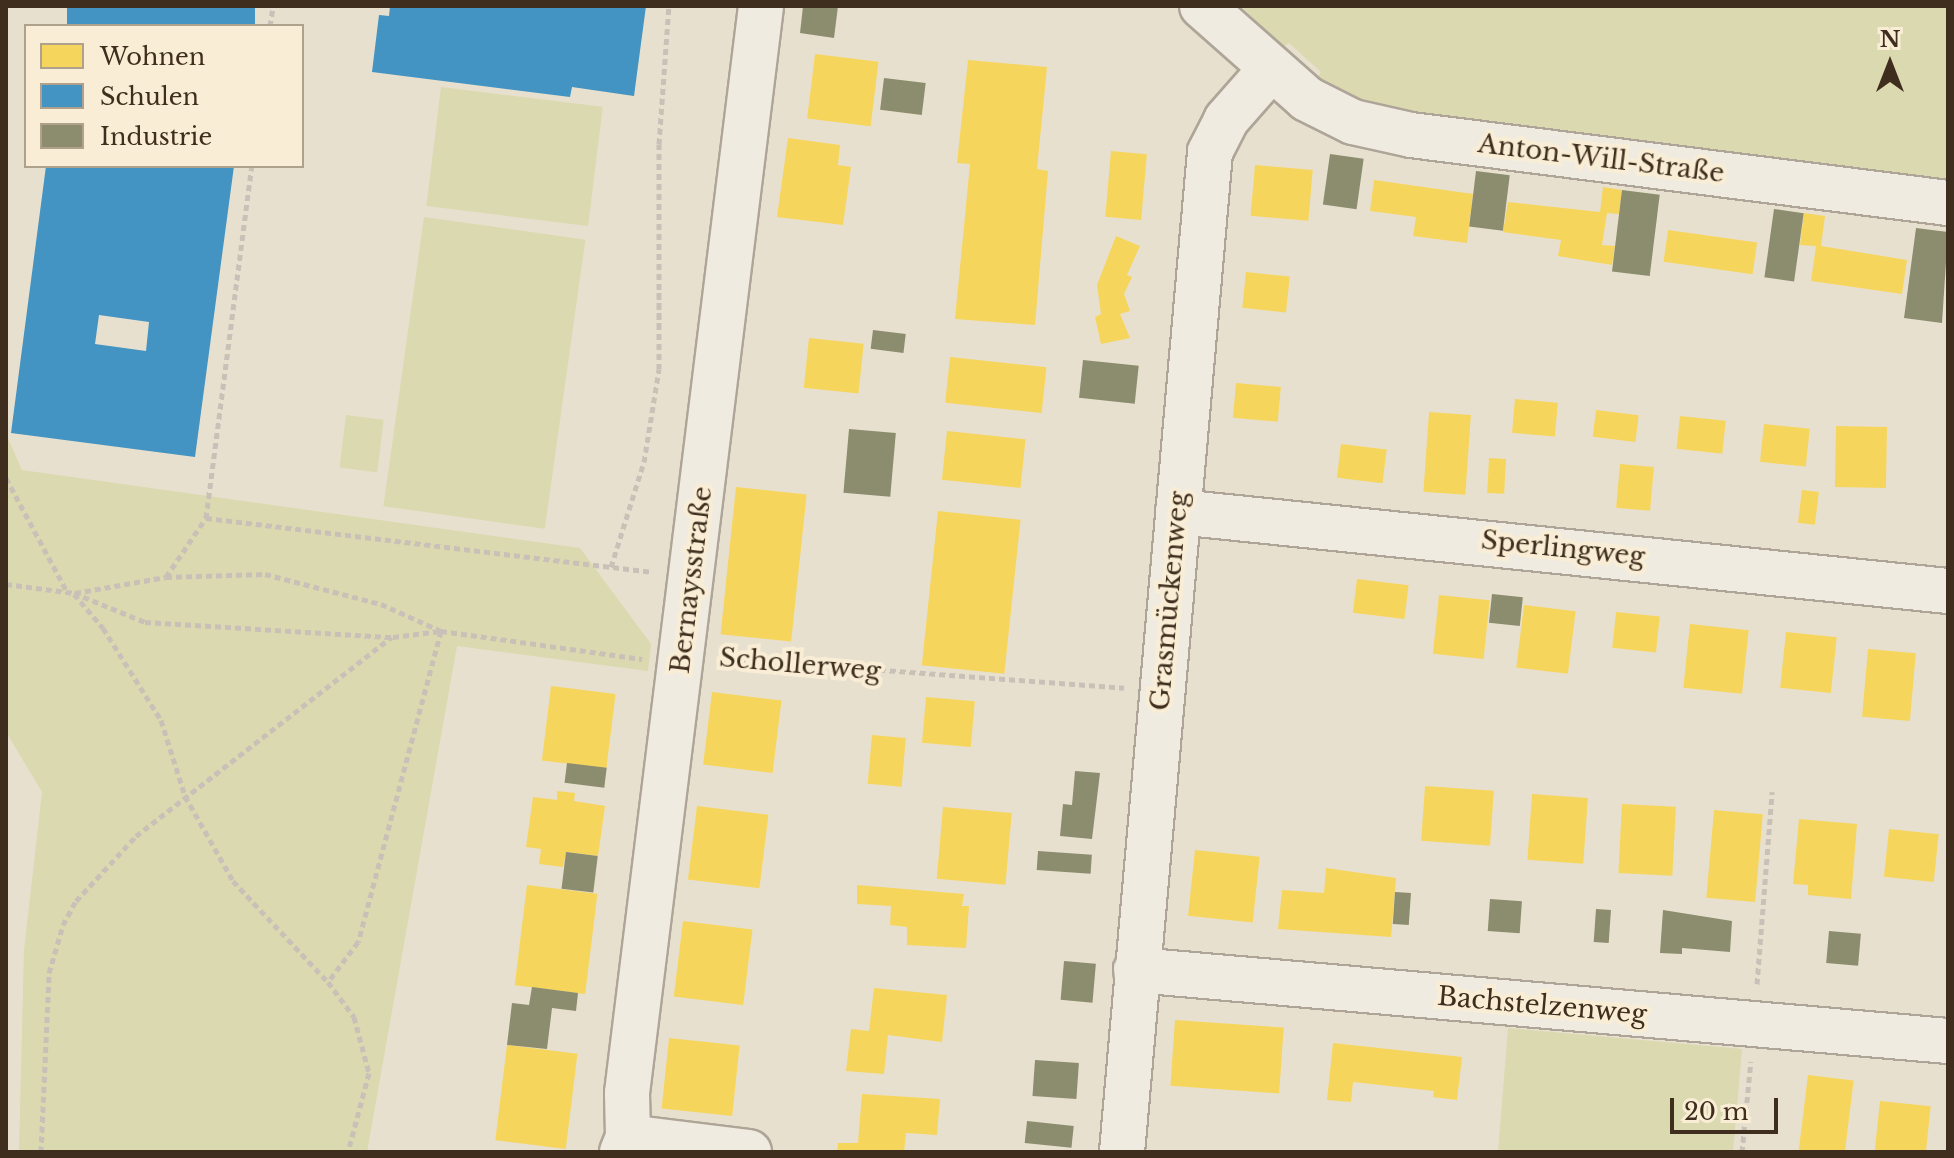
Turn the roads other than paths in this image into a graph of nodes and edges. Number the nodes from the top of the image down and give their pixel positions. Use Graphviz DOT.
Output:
graph roads {
  1 [pos="761,6"];
  2 [pos="1214,10"];
  3 [pos="1270,70"];
  4 [pos="1948,203"];
  5 [pos="1178,512"];
  6 [pos="1948,591"];
  7 [pos="1136,970"];
  8 [pos="1948,1041"];
  9 [pos="625,1144"];
  10 [pos="749,1152"];
  11 [pos="1122,1152"];
  1 -- 9 [label="street, Bernaysstraße"];
  2 -- 3 [label="street, Anton-Will-Straße"];
  3 -- 4 [label="street, Anton-Will-Straße"];
  3 -- 5 [label="street, Grasmückenweg"];
  5 -- 6 [label="street, Sperlingweg"];
  5 -- 7 [label="street, Grasmückenweg"];
  7 -- 8 [label="street, Bachstelzenweg"];
  7 -- 11 [label="street, Grasmückenweg"];
  9 -- 10 [label="street"];
}
